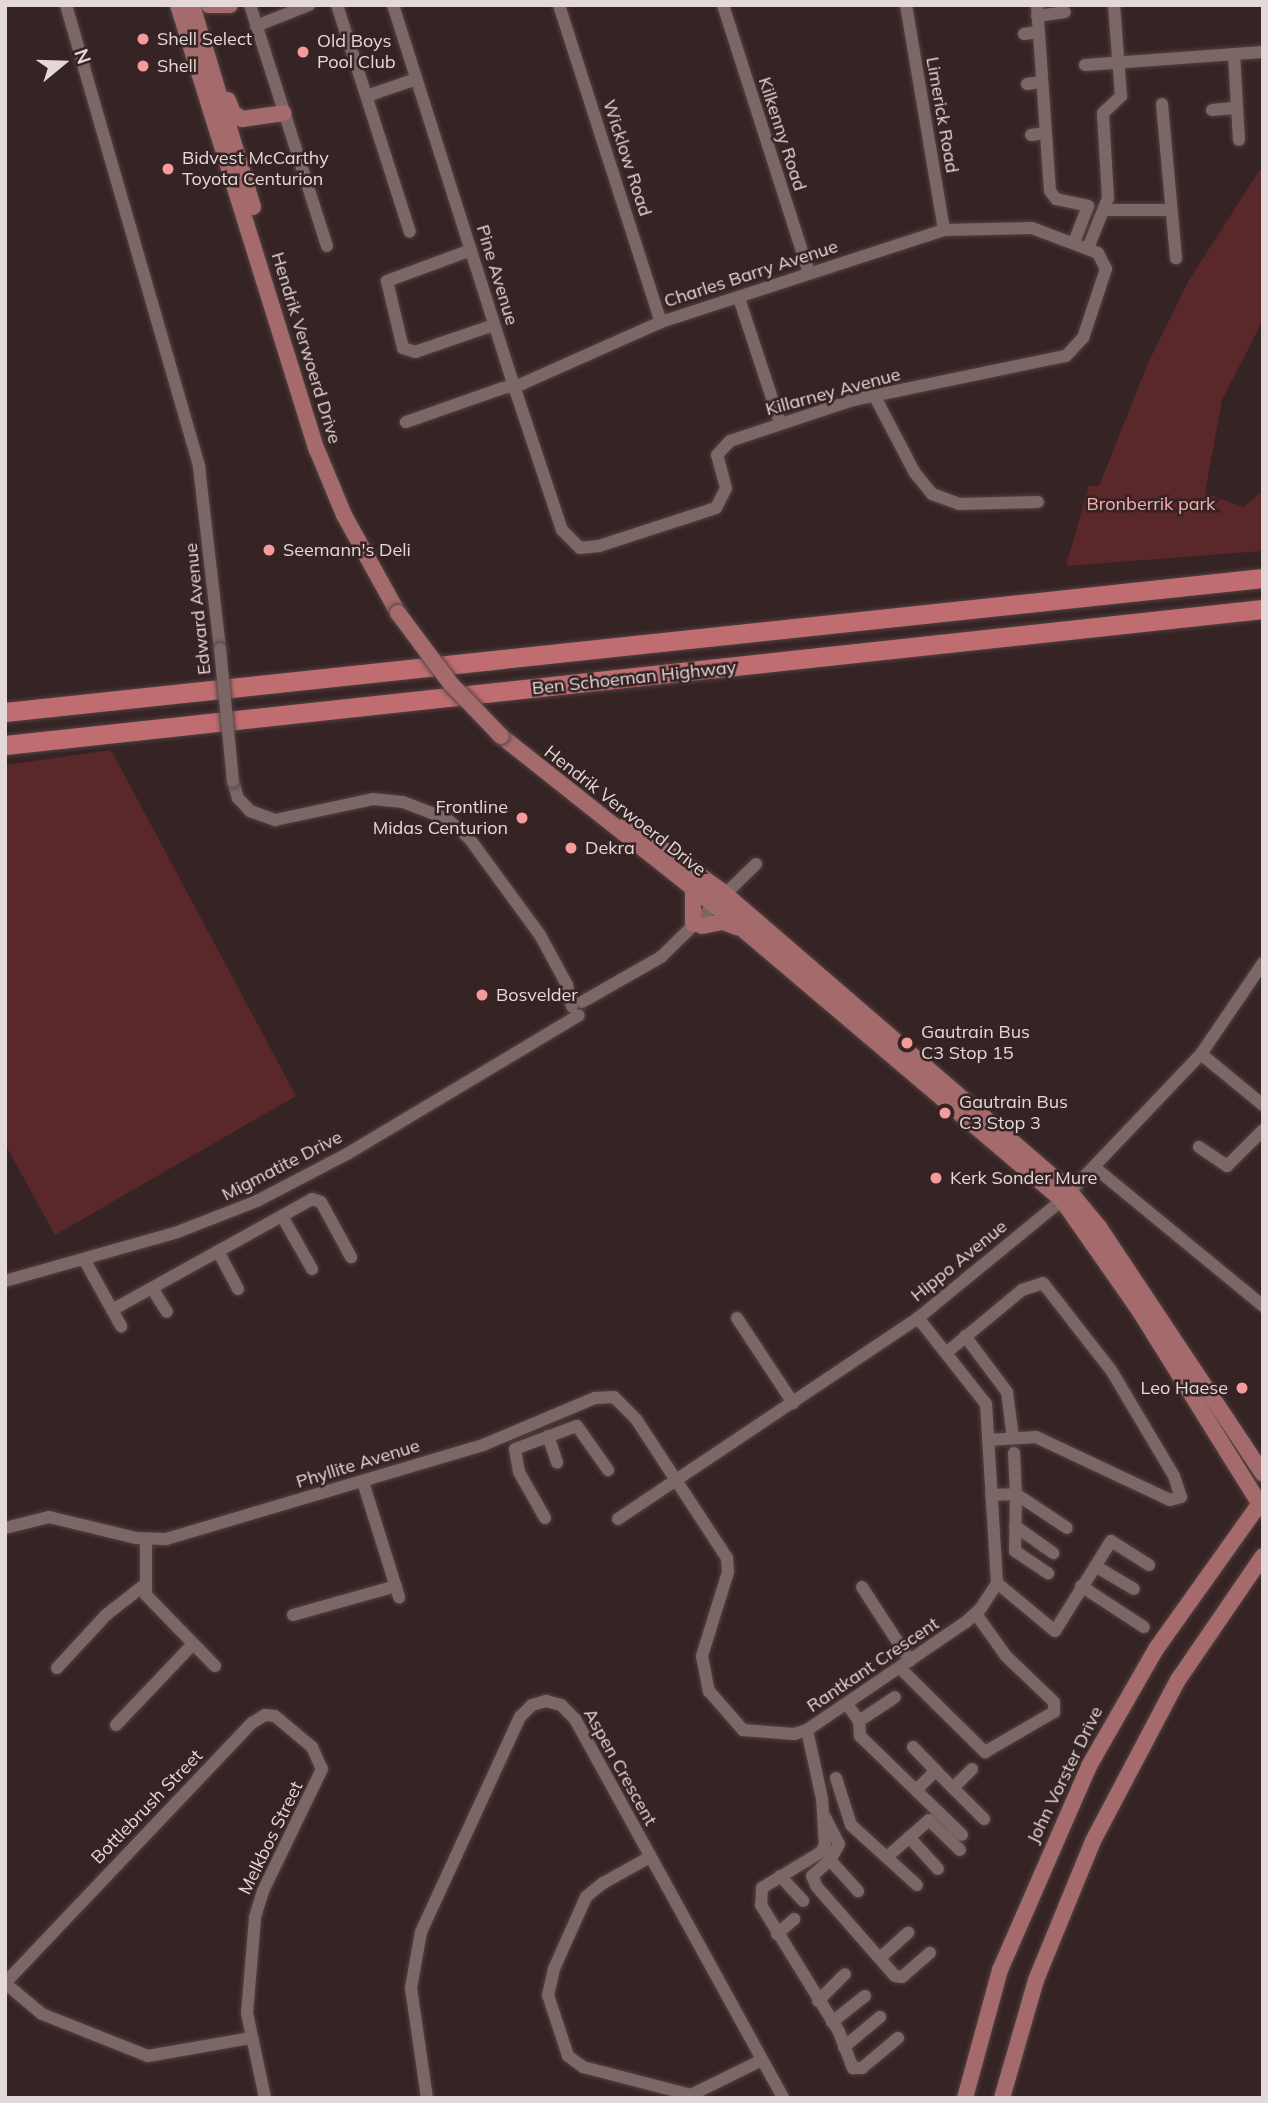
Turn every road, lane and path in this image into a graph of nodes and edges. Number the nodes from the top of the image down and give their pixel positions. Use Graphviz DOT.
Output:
graph roads {
  1 [pos="66,5"];
  2 [pos="178,5"];
  3 [pos="209,5"];
  4 [pos="230,5"];
  5 [pos="250,5"];
  6 [pos="309,5"];
  7 [pos="337,5"];
  8 [pos="393,5"];
  9 [pos="559,5"];
  10 [pos="723,5"];
  11 [pos="906,5"];
  12 [pos="1114,5"];
  13 [pos="1065,12"];
  14 [pos="194,13"];
  15 [pos="1039,20"];
  16 [pos="256,26"];
  17 [pos="1024,34"];
  18 [pos="1263,52"];
  19 [pos="1234,54"];
  20 [pos="1118,64"];
  21 [pos="1085,65"];
  22 [pos="1044,74"];
  23 [pos="416,79"];
  24 [pos="1027,84"];
  25 [pos="367,96"];
  26 [pos="1162,104"];
  27 [pos="1237,108"];
  28 [pos="1212,110"];
  29 [pos="276,114"];
  30 [pos="1048,124"];
  31 [pos="1031,135"];
  32 [pos="1240,140"];
  33 [pos="235,148"];
  34 [pos="1060,201"];
  35 [pos="1095,208"];
  36 [pos="1047,211"];
  37 [pos="1171,211"];
  38 [pos="944,230"];
  39 [pos="410,232"];
  40 [pos="1074,243"];
  41 [pos="327,246"];
  42 [pos="1088,248"];
  43 [pos="471,250"];
  44 [pos="1176,258"];
  45 [pos="1106,269"];
  46 [pos="809,273"];
  47 [pos="739,298"];
  48 [pos="661,322"];
  49 [pos="494,325"];
  50 [pos="514,386"];
  51 [pos="874,395"];
  52 [pos="406,422"];
  53 [pos="780,423"];
  54 [pos="1038,502"];
  55 [pos="580,548"];
  56 [pos="1263,578"];
  57 [pos="1263,609"];
  58 [pos="401,611"];
  59 [pos="5,712"];
  60 [pos="504,732"];
  61 [pos="5,745"];
  62 [pos="755,864"];
  63 [pos="693,888"];
  64 [pos="721,901"];
  65 [pos="698,925"];
  66 [pos="746,931"];
  67 [pos="1263,963"];
  68 [pos="578,1007"];
  69 [pos="1201,1054"];
  70 [pos="1263,1105"];
  71 [pos="1263,1130"];
  72 [pos="1199,1147"];
  73 [pos="1094,1167"];
  74 [pos="1066,1196"];
  75 [pos="282,1216"];
  76 [pos="218,1251"];
  77 [pos="351,1257"];
  78 [pos="84,1259"];
  79 [pos="312,1269"];
  80 [pos="5,1281"];
  81 [pos="152,1288"];
  82 [pos="238,1289"];
  83 [pos="1263,1306"];
  84 [pos="112,1310"];
  85 [pos="167,1312"];
  86 [pos="737,1318"];
  87 [pos="918,1318"];
  88 [pos="121,1326"];
  89 [pos="965,1336"];
  90 [pos="946,1353"];
  91 [pos="793,1403"];
  92 [pos="1011,1423"];
  93 [pos="515,1433"];
  94 [pos="988,1434"];
  95 [pos="548,1436"];
  96 [pos="1013,1438"];
  97 [pos="521,1447"];
  98 [pos="1014,1453"];
  99 [pos="557,1462"];
  100 [pos="608,1470"];
  101 [pos="1263,1474"];
  102 [pos="679,1479"];
  103 [pos="363,1482"];
  104 [pos="1016,1494"];
  105 [pos="991,1495"];
  106 [pos="1262,1504"];
  107 [pos="545,1518"];
  108 [pos="618,1520"];
  109 [pos="1015,1526"];
  110 [pos="5,1528"];
  111 [pos="1067,1528"];
  112 [pos="146,1539"];
  113 [pos="1053,1553"];
  114 [pos="1262,1558"];
  115 [pos="1149,1565"];
  116 [pos="1094,1566"];
  117 [pos="1048,1573"];
  118 [pos="997,1583"];
  119 [pos="143,1586"];
  120 [pos="1081,1586"];
  121 [pos="862,1587"];
  122 [pos="1134,1589"];
  123 [pos="976,1614"];
  124 [pos="292,1615"];
  125 [pos="1144,1627"];
  126 [pos="193,1644"];
  127 [pos="905,1665"];
  128 [pos="215,1666"];
  129 [pos="57,1668"];
  130 [pos="895,1697"];
  131 [pos="847,1704"];
  132 [pos="859,1721"];
  133 [pos="116,1725"];
  134 [pos="807,1730"];
  135 [pos="913,1747"];
  136 [pos="321,1760"];
  137 [pos="972,1769"];
  138 [pos="936,1771"];
  139 [pos="836,1778"];
  140 [pos="953,1788"];
  141 [pos="916,1790"];
  142 [pos="842,1805"];
  143 [pos="824,1812"];
  144 [pos="984,1819"];
  145 [pos="962,1835"];
  146 [pos="909,1837"];
  147 [pos="960,1850"];
  148 [pos="650,1857"];
  149 [pos="887,1857"];
  150 [pos="830,1860"];
  151 [pos="938,1869"];
  152 [pos="780,1876"];
  153 [pos="917,1885"];
  154 [pos="858,1891"];
  155 [pos="803,1901"];
  156 [pos="794,1919"];
  157 [pos="908,1933"];
  158 [pos="777,1934"];
  159 [pos="930,1953"];
  160 [pos="880,1958"];
  161 [pos="845,1975"];
  162 [pos="5,1983"];
  163 [pos="864,1996"];
  164 [pos="818,2001"];
  165 [pos="880,2017"];
  166 [pos="832,2022"];
  167 [pos="251,2038"];
  168 [pos="898,2038"];
  169 [pos="844,2048"];
  170 [pos="762,2060"];
  171 [pos="265,2098"];
  172 [pos="427,2098"];
  173 [pos="783,2098"];
  174 [pos="965,2098"];
  175 [pos="1002,2098"];
  1 -- 68 [label="street, Edward Avenue, bridge"];
  2 -- 58 [label="main road, Hendrik Verwoerd Drive"];
  3 -- 4 [label="main road"];
  5 -- 16 [label="street"];
  6 -- 16 [label="street"];
  7 -- 25 [label="street"];
  8 -- 23 [label="street, Pine Avenue"];
  9 -- 48 [label="street, Wicklow Road"];
  10 -- 46 [label="street, Kilkenny Road"];
  11 -- 38 [label="street, Limerick Road"];
  12 -- 20 [label="street"];
  13 -- 15 [label="street"];
  14 -- 29 [label="main road"];
  14 -- 33 [label="main road, Hendrik Verwoerd Drive"];
  15 -- 17 [label="street"];
  15 -- 22 [label="street"];
  16 -- 29 [label="street"];
  18 -- 19 [label="street"];
  19 -- 20 [label="street"];
  19 -- 27 [label="street"];
  20 -- 21 [label="street"];
  20 -- 35 [label="street"];
  22 -- 24 [label="street"];
  22 -- 30 [label="street"];
  23 -- 25 [label="street"];
  23 -- 43 [label="street, Pine Avenue"];
  25 -- 39 [label="street"];
  26 -- 37 [label="street"];
  27 -- 28 [label="street"];
  27 -- 32 [label="street"];
  29 -- 33 [label="main road"];
  29 -- 41 [label="street"];
  30 -- 31 [label="street"];
  30 -- 34 [label="street"];
  33 -- 58 [label="main road, Hendrik Verwoerd Drive"];
  34 -- 35 [label="street"];
  34 -- 36 [label="street"];
  35 -- 37 [label="street"];
  35 -- 40 [label="street"];
  35 -- 42 [label="street"];
  37 -- 44 [label="street"];
  38 -- 40 [label="street, Charles Barry Avenue"];
  38 -- 46 [label="street, Charles Barry Avenue"];
  40 -- 42 [label="street, Charles Barry Avenue"];
  42 -- 45 [label="street, Charles Barry Avenue"];
  43 -- 49 [label="street, Pine Avenue"];
  43 -- 49 [label="street"];
  45 -- 51 [label="street, Killarney Avenue"];
  46 -- 47 [label="street, Charles Barry Avenue"];
  47 -- 48 [label="street, Charles Barry Avenue"];
  47 -- 53 [label="street"];
  48 -- 50 [label="street, Charles Barry Avenue"];
  49 -- 50 [label="street, Pine Avenue"];
  50 -- 52 [label="street, Charles Barry Avenue"];
  50 -- 55 [label="street, Pine Avenue"];
  51 -- 53 [label="street, Killarney Avenue"];
  51 -- 54 [label="street"];
  53 -- 55 [label="street, Killarney Avenue"];
  56 -- 59 [label="highway, Ben Schoeman Highway"];
  57 -- 61 [label="highway, Ben Schoeman Highway"];
  58 -- 60 [label="main road, Hendrik Verwoerd Drive, bridge"];
  60 -- 63 [label="main road, Hendrik Verwoerd Drive"];
  60 -- 64 [label="main road, Hendrik Verwoerd Drive"];
  62 -- 64 [label="street, Migmatite Drive"];
  63 -- 64 [label="main road, Hendrik Verwoerd Drive"];
  63 -- 65 [label="main road"];
  64 -- 65 [label="street, Migmatite Drive"];
  64 -- 66 [label="main road, Hendrik Verwoerd Drive"];
  64 -- 74 [label="main road, Hendrik Verwoerd Drive"];
  65 -- 66 [label="main road"];
  65 -- 68 [label="street, Migmatite Drive"];
  66 -- 74 [label="main road, Hendrik Verwoerd Drive"];
  67 -- 69 [label="street, Hippo Avenue"];
  68 -- 78 [label="street, Migmatite Drive"];
  69 -- 70 [label="street"];
  69 -- 73 [label="street, Hippo Avenue"];
  71 -- 72 [label="street"];
  73 -- 74 [label="street, Hippo Avenue"];
  73 -- 83 [label="street"];
  74 -- 87 [label="street, Hippo Avenue"];
  74 -- 101 [label="main road, Hendrik Verwoerd Drive"];
  74 -- 106 [label="main road, Hendrik Verwoerd Drive"];
  75 -- 76 [label="street"];
  75 -- 77 [label="street"];
  75 -- 79 [label="street"];
  76 -- 81 [label="street"];
  76 -- 82 [label="street"];
  78 -- 80 [label="street, Migmatite Drive"];
  78 -- 84 [label="street"];
  81 -- 84 [label="street"];
  81 -- 85 [label="street"];
  84 -- 88 [label="street"];
  86 -- 91 [label="street"];
  87 -- 90 [label="street"];
  87 -- 91 [label="street, Hippo Avenue"];
  89 -- 90 [label="street"];
  89 -- 92 [label="street"];
  89 -- 96 [label="street"];
  90 -- 94 [label="street"];
  91 -- 102 [label="street, Hippo Avenue"];
  92 -- 94 [label="street"];
  92 -- 96 [label="street"];
  93 -- 97 [label="street"];
  93 -- 102 [label="street, Phyllite Avenue"];
  93 -- 103 [label="street, Phyllite Avenue"];
  94 -- 96 [label="street"];
  94 -- 105 [label="street"];
  95 -- 97 [label="street"];
  95 -- 99 [label="street"];
  95 -- 100 [label="street"];
  97 -- 107 [label="street"];
  98 -- 104 [label="street"];
  102 -- 108 [label="street, Hippo Avenue"];
  102 -- 134 [label="street, Rantkant Crescent"];
  103 -- 112 [label="street, Phyllite Avenue"];
  103 -- 124 [label="street"];
  104 -- 105 [label="street"];
  104 -- 109 [label="street"];
  104 -- 111 [label="street"];
  105 -- 118 [label="street"];
  106 -- 174 [label="main road, John Vorster Drive"];
  109 -- 113 [label="street"];
  109 -- 117 [label="street"];
  110 -- 112 [label="street, Phyllite Avenue"];
  112 -- 119 [label="street"];
  114 -- 175 [label="main road"];
  115 -- 116 [label="street"];
  116 -- 120 [label="street"];
  116 -- 122 [label="street"];
  118 -- 120 [label="street"];
  118 -- 123 [label="street, Rantkant Crescent"];
  119 -- 126 [label="street"];
  119 -- 129 [label="street"];
  120 -- 125 [label="street"];
  121 -- 127 [label="street"];
  123 -- 127 [label="street, Rantkant Crescent"];
  123 -- 127 [label="street"];
  126 -- 128 [label="street"];
  126 -- 133 [label="street"];
  127 -- 131 [label="street, Rantkant Crescent"];
  130 -- 132 [label="street"];
  131 -- 132 [label="street"];
  131 -- 134 [label="street, Rantkant Crescent"];
  132 -- 141 [label="street"];
  134 -- 143 [label="street"];
  135 -- 138 [label="street"];
  136 -- 162 [label="street, Bottlebrush Street"];
  136 -- 167 [label="street, Melkbos Street"];
  137 -- 140 [label="street"];
  138 -- 140 [label="street"];
  138 -- 141 [label="street"];
  139 -- 142 [label="street"];
  140 -- 144 [label="street"];
  141 -- 145 [label="street"];
  142 -- 143 [label="street"];
  142 -- 149 [label="street"];
  143 -- 150 [label="street"];
  143 -- 152 [label="street"];
  146 -- 147 [label="street"];
  146 -- 149 [label="street"];
  146 -- 151 [label="street"];
  148 -- 170 [label="street, Aspen Crescent"];
  148 -- 170 [label="street"];
  148 -- 172 [label="street, Aspen Crescent"];
  149 -- 153 [label="street"];
  150 -- 154 [label="street"];
  150 -- 160 [label="street"];
  152 -- 155 [label="street"];
  152 -- 158 [label="street"];
  156 -- 158 [label="street"];
  157 -- 160 [label="street"];
  158 -- 164 [label="street"];
  159 -- 160 [label="street"];
  161 -- 164 [label="street"];
  162 -- 167 [label="street"];
  163 -- 166 [label="street"];
  164 -- 166 [label="street"];
  165 -- 169 [label="street"];
  166 -- 169 [label="street"];
  167 -- 171 [label="street, Melkbos Street"];
  168 -- 169 [label="street"];
  170 -- 173 [label="street, Aspen Crescent"];
}
